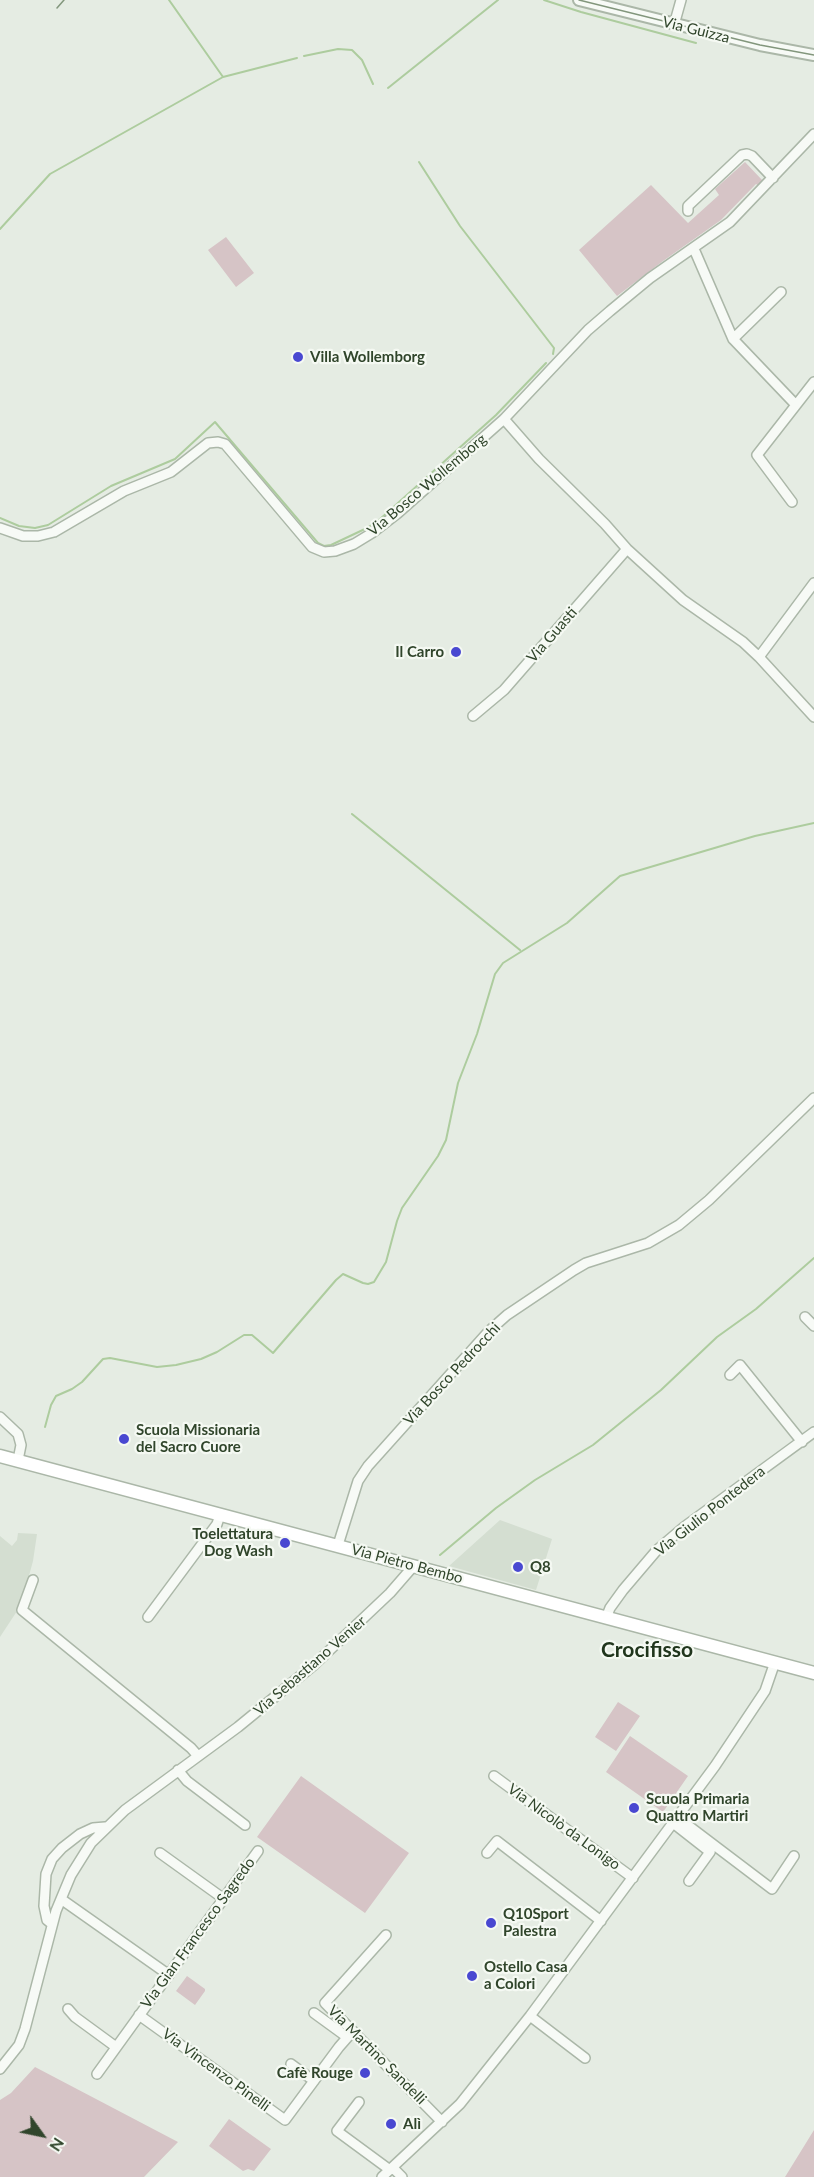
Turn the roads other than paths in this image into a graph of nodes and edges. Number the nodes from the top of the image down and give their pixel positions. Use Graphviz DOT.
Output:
graph roads {
  1 [pos="587,0"];
  2 [pos="681,0"];
  3 [pos="675,22"];
  4 [pos="814,50"];
  5 [pos="814,55"];
  6 [pos="814,134"];
  7 [pos="773,178"];
  8 [pos="688,211"];
  9 [pos="694,249"];
  10 [pos="782,292"];
  11 [pos="733,339"];
  12 [pos="814,382"];
  13 [pos="796,405"];
  14 [pos="504,419"];
  15 [pos="792,502"];
  16 [pos="0,528"];
  17 [pos="627,549"];
  18 [pos="814,583"];
  19 [pos="759,657"];
  20 [pos="473,716"];
  21 [pos="814,717"];
  22 [pos="814,1098"];
  23 [pos="806,1317"];
  24 [pos="814,1326"];
  25 [pos="730,1375"];
  26 [pos="0,1417"];
  27 [pos="814,1432"];
  28 [pos="802,1442"];
  29 [pos="0,1456"];
  30 [pos="18,1460"];
  31 [pos="220,1515"];
  32 [pos="338,1545"];
  33 [pos="412,1565"];
  34 [pos="33,1580"];
  35 [pos="148,1617"];
  36 [pos="606,1618"];
  37 [pos="775,1662"];
  38 [pos="814,1673"];
  39 [pos="198,1756"];
  40 [pos="178,1770"];
  41 [pos="494,1776"];
  42 [pos="675,1820"];
  43 [pos="244,1825"];
  44 [pos="105,1827"];
  45 [pos="258,1851"];
  46 [pos="160,1853"];
  47 [pos="487,1853"];
  48 [pos="794,1856"];
  49 [pos="633,1878"];
  50 [pos="689,1881"];
  51 [pos="61,1899"];
  52 [pos="224,1899"];
  53 [pos="601,1921"];
  54 [pos="52,1924"];
  55 [pos="386,1935"];
  56 [pos="169,1975"];
  57 [pos="68,2009"];
  58 [pos="314,2013"];
  59 [pos="139,2015"];
  60 [pos="530,2016"];
  61 [pos="350,2034"];
  62 [pos="116,2047"];
  63 [pos="585,2058"];
  64 [pos="291,2064"];
  65 [pos="0,2069"];
  66 [pos="97,2074"];
  67 [pos="314,2081"];
  68 [pos="359,2102"];
  69 [pos="442,2122"];
  70 [pos="391,2169"];
  71 [pos="382,2177"];
  72 [pos="402,2177"];
  1 -- 3 [label="street, Via Guizza"];
  2 -- 3 [label="street"];
  3 -- 4 [label="street, Via Guizza"];
  3 -- 5 [label="street, Via Guizza"];
  6 -- 7 [label="street, Via Bosco Wollemborg"];
  7 -- 8 [label="street"];
  7 -- 9 [label="street, Via Bosco Wollemborg"];
  9 -- 11 [label="street"];
  9 -- 14 [label="street, Via Bosco Wollemborg"];
  10 -- 11 [label="street"];
  11 -- 13 [label="street"];
  12 -- 13 [label="street"];
  13 -- 15 [label="street"];
  14 -- 16 [label="street, Via Bosco Wollemborg"];
  14 -- 17 [label="street"];
  17 -- 19 [label="street"];
  17 -- 20 [label="street, Via Guasti"];
  18 -- 19 [label="street"];
  19 -- 21 [label="street"];
  22 -- 32 [label="street, Via Bosco Pedrocchi"];
  23 -- 24 [label="street"];
  25 -- 28 [label="street"];
  26 -- 30 [label="street"];
  27 -- 28 [label="street, Via Giulio Pontedera"];
  28 -- 36 [label="street, Via Giulio Pontedera"];
  29 -- 30 [label="main road, Via Pietro Bembo"];
  30 -- 31 [label="main road, Via Pietro Bembo"];
  31 -- 32 [label="main road, Via Pietro Bembo"];
  31 -- 35 [label="street"];
  32 -- 33 [label="main road, Via Pietro Bembo"];
  33 -- 36 [label="main road, Via Pietro Bembo"];
  33 -- 39 [label="street, Via Sebastiano Venier"];
  34 -- 39 [label="street"];
  36 -- 37 [label="main road, Via Pietro Bembo"];
  37 -- 38 [label="main road, Via Pietro Bembo"];
  37 -- 42 [label="street"];
  39 -- 40 [label="street, Via Sebastiano Venier"];
  40 -- 43 [label="street"];
  40 -- 44 [label="street, Via Sebastiano Venier"];
  41 -- 49 [label="street, Via Nicolò da Lonigo"];
  42 -- 48 [label="street"];
  42 -- 49 [label="street"];
  42 -- 50 [label="street"];
  44 -- 51 [label="street, Via Sebastiano Venier"];
  44 -- 54 [label="street, Via Sebastiano Venier"];
  45 -- 52 [label="street, Via Gian Francesco Sagredo"];
  46 -- 52 [label="street"];
  47 -- 53 [label="street"];
  49 -- 53 [label="street"];
  51 -- 54 [label="street, Via Sebastiano Venier"];
  51 -- 56 [label="street"];
  52 -- 56 [label="street, Via Gian Francesco Sagredo"];
  53 -- 60 [label="street"];
  54 -- 65 [label="street, Via Sebastiano Venier"];
  55 -- 61 [label="street, Via Martino Sandelli"];
  56 -- 59 [label="street, Via Gian Francesco Sagredo"];
  57 -- 62 [label="street"];
  58 -- 61 [label="street"];
  59 -- 62 [label="street"];
  59 -- 67 [label="street, Via Vincenzo Pinelli"];
  60 -- 63 [label="street"];
  60 -- 69 [label="street"];
  61 -- 67 [label="street, Via Vincenzo Pinelli"];
  61 -- 69 [label="street, Via Martino Sandelli"];
  62 -- 66 [label="street"];
  64 -- 67 [label="street"];
  68 -- 70 [label="street"];
  69 -- 70 [label="street"];
  70 -- 71 [label="street"];
  70 -- 72 [label="street"];
}
